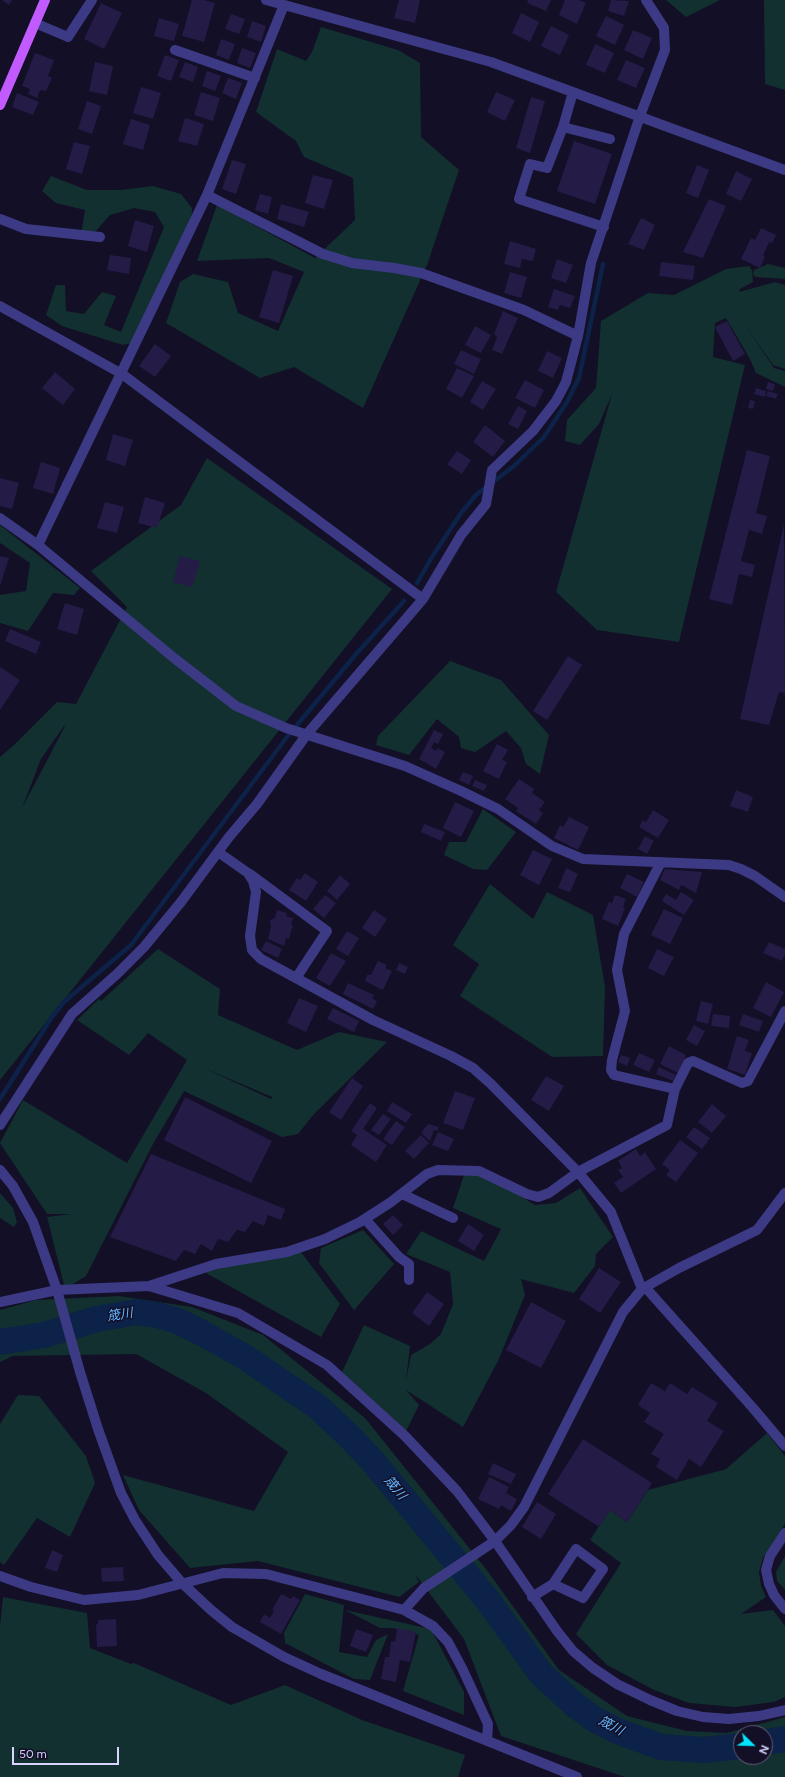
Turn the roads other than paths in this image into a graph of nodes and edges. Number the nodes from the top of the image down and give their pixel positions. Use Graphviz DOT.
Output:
graph roads {
  1 [pos="45,0"];
  2 [pos="92,0"];
  3 [pos="266,0"];
  4 [pos="646,0"];
  5 [pos="284,5"];
  6 [pos="35,23"];
  7 [pos="175,50"];
  8 [pos="255,78"];
  9 [pos="573,92"];
  10 [pos="0,105"];
  11 [pos="640,116"];
  12 [pos="563,127"];
  13 [pos="610,139"];
  14 [pos="785,170"];
  15 [pos="207,196"];
  16 [pos="0,219"];
  17 [pos="604,227"];
  18 [pos="100,237"];
  19 [pos="0,306"];
  20 [pos="578,336"];
  21 [pos="122,374"];
  22 [pos="0,518"];
  23 [pos="38,545"];
  24 [pos="423,599"];
  25 [pos="302,733"];
  26 [pos="218,852"];
  27 [pos="661,862"];
  28 [pos="248,873"];
  29 [pos="785,897"];
  30 [pos="296,978"];
  31 [pos="785,1011"];
  32 [pos="675,1089"];
  33 [pos="0,1125"];
  34 [pos="0,1170"];
  35 [pos="578,1172"];
  36 [pos="785,1193"];
  37 [pos="402,1194"];
  38 [pos="453,1218"];
  39 [pos="365,1219"];
  40 [pos="409,1280"];
  41 [pos="149,1286"];
  42 [pos="643,1288"];
  43 [pos="57,1290"];
  44 [pos="0,1302"];
  45 [pos="785,1446"];
  46 [pos="785,1533"];
  47 [pos="495,1541"];
  48 [pos="0,1576"];
  49 [pos="182,1583"];
  50 [pos="553,1584"];
  51 [pos="532,1597"];
  52 [pos="785,1609"];
  53 [pos="404,1610"];
  54 [pos="785,1710"];
  55 [pos="487,1741"];
  56 [pos="577,1777"];
  1 -- 6 [label="main road"];
  2 -- 6 [label="street"];
  3 -- 5 [label="street"];
  4 -- 11 [label="street"];
  5 -- 8 [label="street"];
  5 -- 9 [label="street"];
  6 -- 10 [label="main road"];
  7 -- 8 [label="street"];
  8 -- 15 [label="street"];
  9 -- 11 [label="street"];
  9 -- 12 [label="street"];
  11 -- 14 [label="street"];
  11 -- 17 [label="street"];
  12 -- 13 [label="street"];
  12 -- 17 [label="street"];
  15 -- 20 [label="street"];
  15 -- 21 [label="street"];
  16 -- 18 [label="street"];
  17 -- 20 [label="street"];
  19 -- 21 [label="street"];
  20 -- 24 [label="street"];
  21 -- 23 [label="street"];
  21 -- 24 [label="street"];
  22 -- 23 [label="street"];
  23 -- 25 [label="street"];
  24 -- 25 [label="street"];
  25 -- 26 [label="street"];
  25 -- 27 [label="street"];
  26 -- 28 [label="street"];
  26 -- 33 [label="street"];
  27 -- 29 [label="street"];
  27 -- 32 [label="street"];
  28 -- 30 [label="street"];
  28 -- 30 [label="street"];
  30 -- 35 [label="street"];
  31 -- 32 [label="street"];
  32 -- 35 [label="street"];
  34 -- 43 [label="street"];
  35 -- 37 [label="street"];
  35 -- 42 [label="street"];
  36 -- 42 [label="street"];
  37 -- 38 [label="street"];
  37 -- 39 [label="street"];
  39 -- 40 [label="street"];
  39 -- 41 [label="street"];
  41 -- 43 [label="street"];
  41 -- 47 [label="street"];
  42 -- 45 [label="street"];
  42 -- 47 [label="street"];
  43 -- 44 [label="street"];
  43 -- 49 [label="street"];
  46 -- 52 [label="street"];
  47 -- 51 [label="street"];
  47 -- 53 [label="street"];
  48 -- 49 [label="street"];
  49 -- 53 [label="street"];
  49 -- 55 [label="street"];
  50 -- 50 [label="street"];
  50 -- 51 [label="street"];
  51 -- 54 [label="street"];
  53 -- 55 [label="street"];
  55 -- 56 [label="street"];
}
